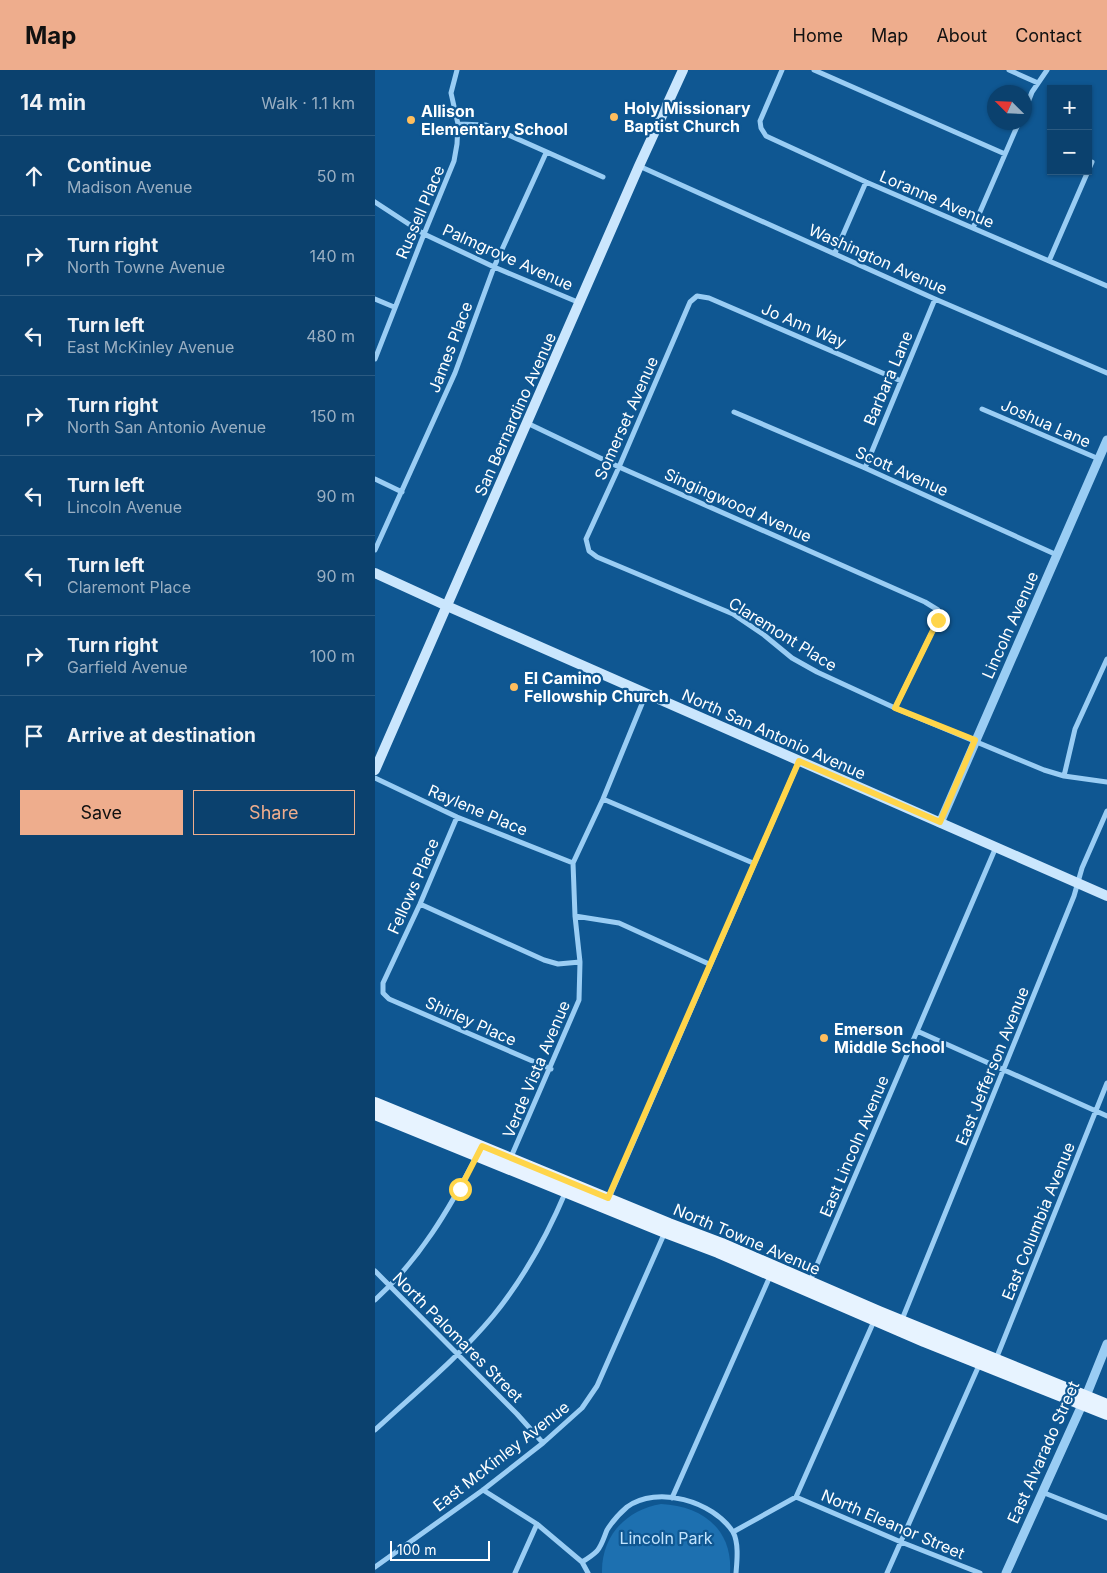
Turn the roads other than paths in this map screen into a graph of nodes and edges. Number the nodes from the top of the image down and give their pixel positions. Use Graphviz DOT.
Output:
graph roads {
  1 [pos="457,70"];
  2 [pos="683,70"];
  3 [pos="782,70"];
  4 [pos="814,70"];
  5 [pos="1009,70"];
  6 [pos="1047,70"];
  7 [pos="1038,83"];
  8 [pos="1032,95"];
  9 [pos="458,124"];
  10 [pos="1016,130"];
  11 [pos="546,153"];
  12 [pos="1005,154"];
  13 [pos="639,166"];
  14 [pos="1086,175"];
  15 [pos="603,177"];
  16 [pos="866,182"];
  17 [pos="375,202"];
  18 [pos="973,228"];
  19 [pos="424,234"];
  20 [pos="835,253"];
  21 [pos="1049,261"];
  22 [pos="494,267"];
  23 [pos="1107,286"];
  24 [pos="697,296"];
  25 [pos="375,299"];
  26 [pos="935,299"];
  27 [pos="580,303"];
  28 [pos="394,307"];
  29 [pos="375,359"];
  30 [pos="1107,373"];
  31 [pos="901,381"];
  32 [pos="982,409"];
  33 [pos="734,412"];
  34 [pos="527,423"];
  35 [pos="1107,440"];
  36 [pos="1099,460"];
  37 [pos="619,467"];
  38 [pos="865,468"];
  39 [pos="375,479"];
  40 [pos="402,492"];
  41 [pos="375,550"];
  42 [pos="589,551"];
  43 [pos="1057,556"];
  44 [pos="375,573"];
  45 [pos="447,606"];
  46 [pos="1107,659"];
  47 [pos="646,694"];
  48 [pos="895,708"];
  49 [pos="975,740"];
  50 [pos="799,761"];
  51 [pos="375,770"];
  52 [pos="1064,776"];
  53 [pos="375,778"];
  54 [pos="1107,782"];
  55 [pos="603,799"];
  56 [pos="1107,811"];
  57 [pos="457,817"];
  58 [pos="940,822"];
  59 [pos="996,847"];
  60 [pos="573,863"];
  61 [pos="753,863"];
  62 [pos="1077,882"];
  63 [pos="1107,896"];
  64 [pos="420,904"];
  65 [pos="575,916"];
  66 [pos="580,962"];
  67 [pos="709,964"];
  68 [pos="383,993"];
  69 [pos="917,1031"];
  70 [pos="551,1069"];
  71 [pos="1003,1070"];
  72 [pos="1107,1083"];
  73 [pos="375,1104"];
  74 [pos="1095,1111"];
  75 [pos="375,1114"];
  76 [pos="1107,1116"];
  77 [pos="480,1151"];
  78 [pos="509,1163"];
  79 [pos="568,1186"];
  80 [pos="606,1203"];
  81 [pos="665,1232"];
  82 [pos="375,1271"];
  83 [pos="773,1271"];
  84 [pos="390,1286"];
  85 [pos="807,1286"];
  86 [pos="375,1300"];
  87 [pos="877,1316"];
  88 [pos="899,1325"];
  89 [pos="1107,1344"];
  90 [pos="458,1355"];
  91 [pos="988,1362"];
  92 [pos="1084,1400"];
  93 [pos="1107,1405"];
  94 [pos="1107,1414"];
  95 [pos="375,1430"];
  96 [pos="543,1443"];
  97 [pos="483,1490"];
  98 [pos="1042,1492"];
  99 [pos="796,1497"];
  100 [pos="672,1498"];
  101 [pos="1107,1518"];
  102 [pos="537,1524"];
  103 [pos="733,1532"];
  104 [pos="901,1542"];
  105 [pos="582,1562"];
  106 [pos="375,1568"];
  107 [pos="378,1573"];
  108 [pos="515,1573"];
  109 [pos="588,1573"];
  110 [pos="736,1573"];
  111 [pos="887,1573"];
  112 [pos="980,1573"];
  113 [pos="1006,1573"];
  1 -- 9 [label="street, Russell Place"];
  2 -- 13 [label="main road, San Bernardino Avenue"];
  3 -- 16 [label="street, Loranne Avenue"];
  4 -- 12 [label="street"];
  5 -- 7 [label="street"];
  6 -- 7 [label="street"];
  7 -- 8 [label="street"];
  9 -- 11 [label="street"];
  9 -- 19 [label="street, Russell Place"];
  10 -- 12 [label="street"];
  11 -- 15 [label="street"];
  11 -- 22 [label="street, James Place"];
  12 -- 18 [label="street"];
  13 -- 20 [label="street, Washington Avenue"];
  13 -- 27 [label="main road, San Bernardino Avenue"];
  14 -- 21 [label="street"];
  16 -- 18 [label="street, Loranne Avenue"];
  16 -- 20 [label="street"];
  17 -- 19 [label="street, Palmgrove Avenue"];
  18 -- 21 [label="street, Loranne Avenue"];
  19 -- 22 [label="street, Palmgrove Avenue"];
  19 -- 28 [label="street, Russell Place"];
  20 -- 26 [label="street, Washington Avenue"];
  21 -- 23 [label="street, Loranne Avenue"];
  22 -- 27 [label="street, Palmgrove Avenue"];
  22 -- 40 [label="street, James Place"];
  24 -- 31 [label="street, Jo Ann Way"];
  24 -- 37 [label="street, Somerset Avenue"];
  25 -- 28 [label="street"];
  26 -- 30 [label="street, Washington Avenue"];
  26 -- 31 [label="street, Barbara Lane"];
  27 -- 34 [label="main road, San Bernardino Avenue"];
  28 -- 29 [label="street, Russell Place"];
  31 -- 38 [label="street, Barbara Lane"];
  32 -- 36 [label="street, Joshua Lane"];
  33 -- 38 [label="street, Scott Avenue"];
  34 -- 37 [label="street, Singingwood Avenue"];
  34 -- 45 [label="main road, San Bernardino Avenue"];
  35 -- 36 [label="street, Lincoln Avenue"];
  36 -- 43 [label="street, Lincoln Avenue"];
  37 -- 42 [label="street, Somerset Avenue"];
  37 -- 48 [label="street, Singingwood Avenue"];
  38 -- 43 [label="street, Scott Avenue"];
  39 -- 40 [label="street"];
  40 -- 41 [label="street, James Place"];
  42 -- 48 [label="street, Claremont Place"];
  43 -- 49 [label="street, Lincoln Avenue"];
  44 -- 45 [label="main road, North San Antonio Avenue"];
  45 -- 47 [label="main road, North San Antonio Avenue"];
  45 -- 51 [label="main road, San Bernardino Avenue"];
  46 -- 52 [label="street"];
  47 -- 50 [label="main road, North San Antonio Avenue"];
  47 -- 55 [label="street, Verde Vista Avenue"];
  48 -- 49 [label="street, Claremont Place"];
  49 -- 52 [label="street, Claremont Place"];
  49 -- 58 [label="street, Lincoln Avenue"];
  50 -- 58 [label="main road, North San Antonio Avenue"];
  50 -- 61 [label="street"];
  52 -- 54 [label="street, Claremont Place"];
  53 -- 57 [label="street, Raylene Place"];
  55 -- 60 [label="street, Verde Vista Avenue"];
  55 -- 61 [label="street"];
  56 -- 62 [label="street, East Jefferson Avenue"];
  57 -- 60 [label="street, Raylene Place"];
  57 -- 64 [label="street, Fellows Place"];
  58 -- 59 [label="main road, North San Antonio Avenue"];
  59 -- 62 [label="main road, North San Antonio Avenue"];
  59 -- 69 [label="street, East Lincoln Avenue"];
  60 -- 65 [label="street, Verde Vista Avenue"];
  61 -- 67 [label="street"];
  62 -- 63 [label="main road, North San Antonio Avenue"];
  62 -- 71 [label="street, East Jefferson Avenue"];
  64 -- 66 [label="street"];
  64 -- 68 [label="street, Fellows Place"];
  65 -- 66 [label="street, Verde Vista Avenue"];
  65 -- 67 [label="street"];
  66 -- 70 [label="street, Verde Vista Avenue"];
  67 -- 80 [label="street"];
  68 -- 70 [label="street, Shirley Place"];
  69 -- 71 [label="street"];
  69 -- 85 [label="street, East Lincoln Avenue"];
  70 -- 78 [label="street, Verde Vista Avenue"];
  71 -- 74 [label="street"];
  71 -- 88 [label="street, East Jefferson Avenue"];
  72 -- 74 [label="street, East Columbia Avenue"];
  73 -- 77 [label="main road, North Towne Avenue"];
  74 -- 76 [label="street"];
  74 -- 91 [label="street, East Columbia Avenue"];
  75 -- 77 [label="main road, North Towne Avenue"];
  77 -- 78 [label="main road, North Towne Avenue"];
  77 -- 84 [label="street"];
  78 -- 79 [label="main road, North Towne Avenue"];
  79 -- 80 [label="main road, North Towne Avenue"];
  79 -- 90 [label="street"];
  80 -- 81 [label="main road, North Towne Avenue"];
  80 -- 83 [label="main road, North Towne Avenue"];
  81 -- 83 [label="main road, North Towne Avenue"];
  81 -- 96 [label="street, East McKinley Avenue"];
  82 -- 84 [label="street, North Palomares Street"];
  83 -- 85 [label="main road, North Towne Avenue"];
  83 -- 100 [label="street"];
  84 -- 86 [label="street"];
  84 -- 90 [label="street, North Palomares Street"];
  85 -- 87 [label="main road, North Towne Avenue"];
  87 -- 88 [label="main road, North Towne Avenue"];
  87 -- 99 [label="street"];
  88 -- 91 [label="main road, North Towne Avenue"];
  89 -- 92 [label="street, East Alvarado Street"];
  90 -- 95 [label="street"];
  90 -- 96 [label="street, North Palomares Street"];
  91 -- 92 [label="main road, North Towne Avenue"];
  91 -- 104 [label="street, East Columbia Avenue"];
  92 -- 93 [label="main road, North Towne Avenue"];
  92 -- 94 [label="main road, North Towne Avenue"];
  92 -- 98 [label="street, East Alvarado Street"];
  96 -- 97 [label="street, East McKinley Avenue"];
  97 -- 102 [label="street"];
  97 -- 106 [label="street, East McKinley Avenue"];
  98 -- 101 [label="street"];
  98 -- 113 [label="street, East Alvarado Street"];
  99 -- 103 [label="street"];
  99 -- 104 [label="street, North Eleanor Street"];
  100 -- 103 [label="street"];
  100 -- 105 [label="street"];
  102 -- 105 [label="street"];
  102 -- 108 [label="street"];
  103 -- 110 [label="street"];
  104 -- 111 [label="street, East Columbia Avenue"];
  104 -- 112 [label="street, North Eleanor Street"];
  105 -- 109 [label="street"];
  106 -- 107 [label="street"];
}
